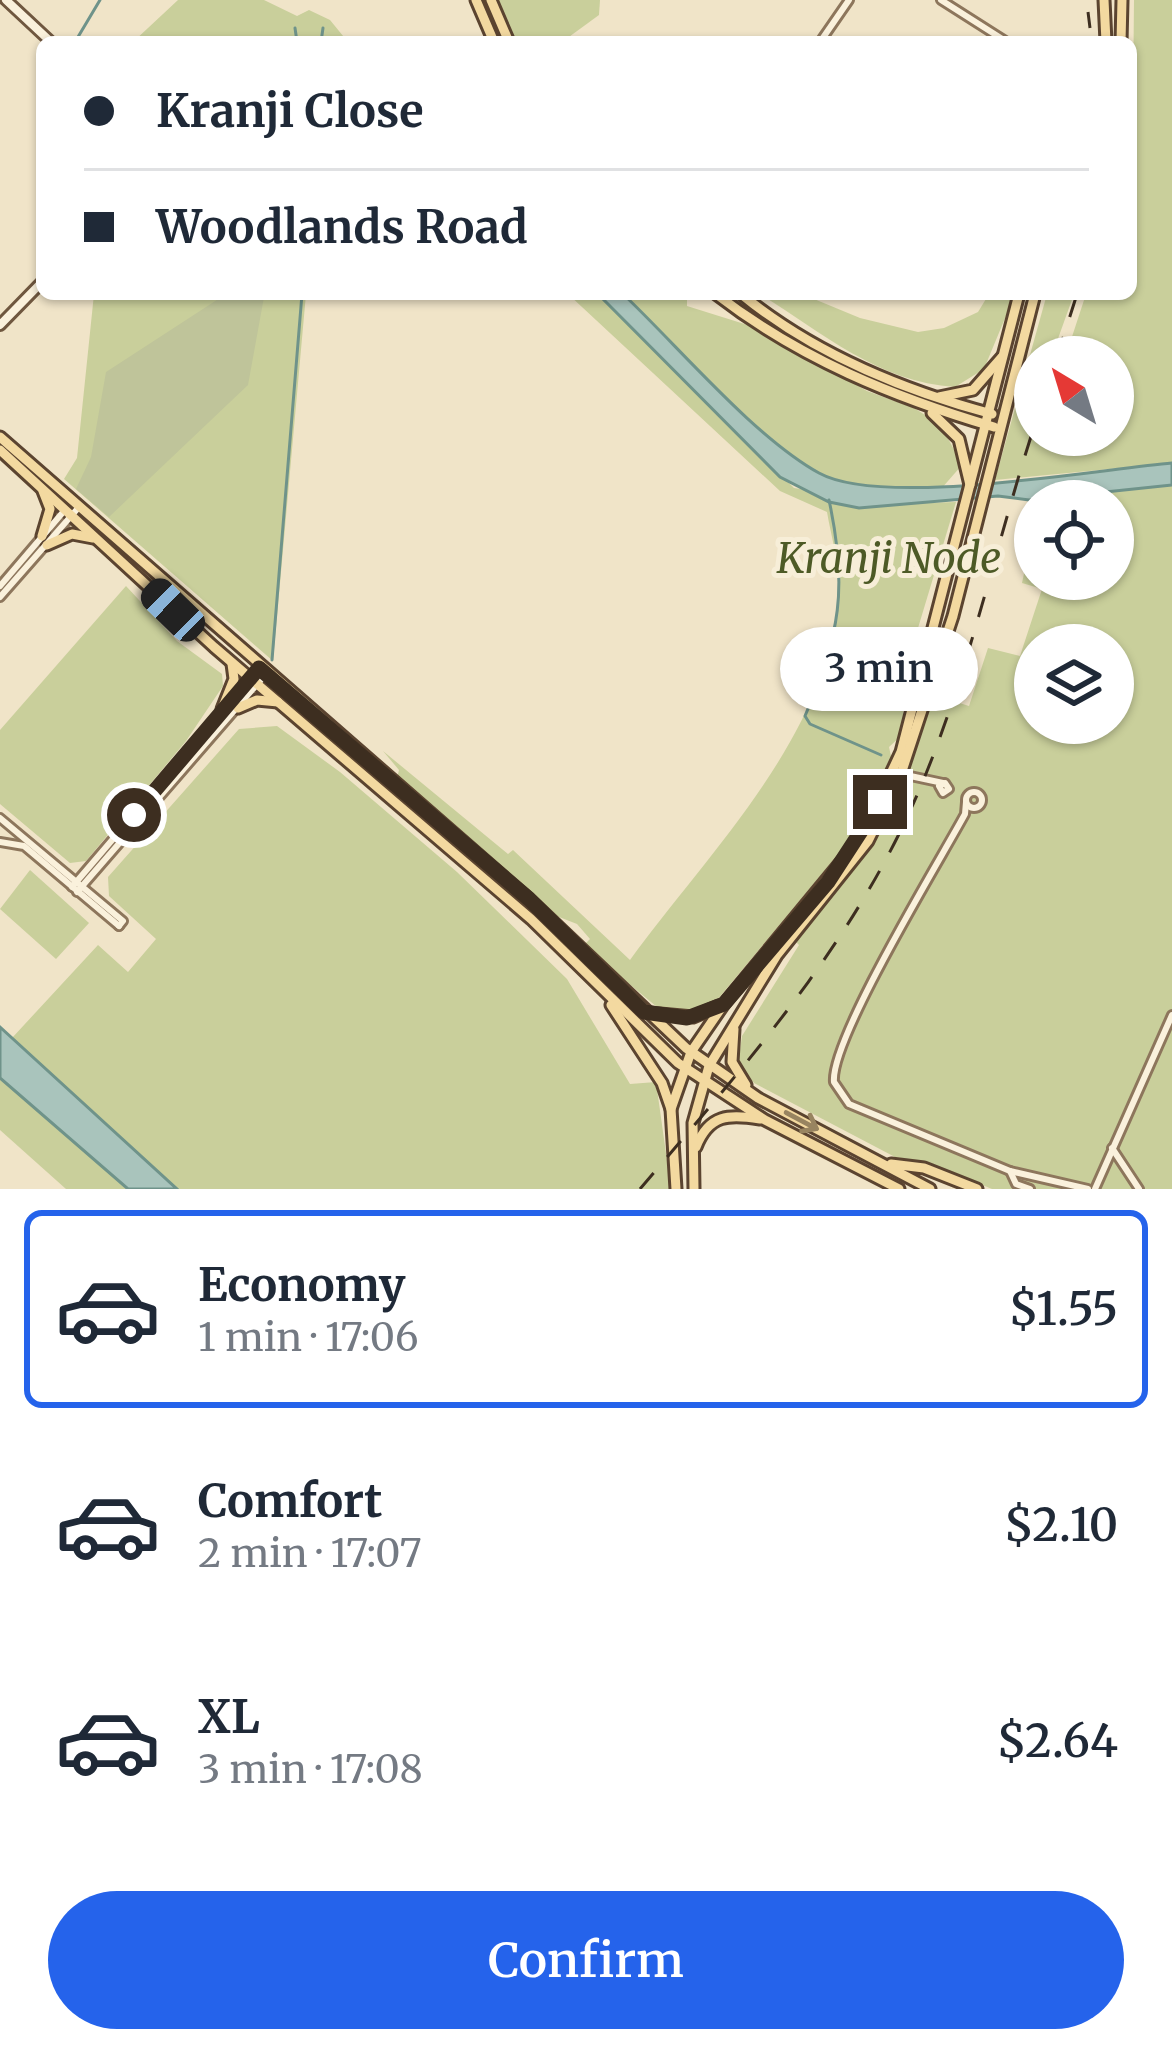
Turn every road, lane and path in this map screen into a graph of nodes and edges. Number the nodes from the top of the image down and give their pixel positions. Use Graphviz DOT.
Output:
graph roads {
  1 [pos="6,0"];
  2 [pos="476,0"];
  3 [pos="490,0"];
  4 [pos="849,0"];
  5 [pos="941,0"];
  6 [pos="1104,0"];
  7 [pos="1122,0"];
  8 [pos="45,36"];
  9 [pos="491,36"];
  10 [pos="506,36"];
  11 [pos="824,36"];
  12 [pos="998,36"];
  13 [pos="1105,36"];
  14 [pos="1121,36"];
  15 [pos="36,288"];
  16 [pos="725,300"];
  17 [pos="750,300"];
  18 [pos="1018,300"];
  19 [pos="1033,300"];
  20 [pos="0,325"];
  21 [pos="1009,346"];
  22 [pos="925,401"];
  23 [pos="997,415"];
  24 [pos="994,427"];
  25 [pos="0,437"];
  26 [pos="0,450"];
  27 [pos="40,485"];
  28 [pos="970,487"];
  29 [pos="73,508"];
  30 [pos="972,534"];
  31 [pos="955,538"];
  32 [pos="98,539"];
  33 [pos="44,540"];
  34 [pos="152,571"];
  35 [pos="146,583"];
  36 [pos="0,586"];
  37 [pos="0,597"];
  38 [pos="231,661"];
  39 [pos="262,671"];
  40 [pos="254,681"];
  41 [pos="278,702"];
  42 [pos="238,708"];
  43 [pos="222,709"];
  44 [pos="901,774"];
  45 [pos="967,798"];
  46 [pos="974,808"];
  47 [pos="965,814"];
  48 [pos="0,818"];
  49 [pos="0,842"];
  50 [pos="77,887"];
  51 [pos="600,990"];
  52 [pos="724,1004"];
  53 [pos="644,1012"];
  54 [pos="1172,1016"];
  55 [pos="736,1017"];
  56 [pos="691,1052"];
  57 [pos="709,1066"];
  58 [pos="685,1067"];
  59 [pos="703,1081"];
  60 [pos="758,1098"];
  61 [pos="671,1109"];
  62 [pos="765,1120"];
  63 [pos="1112,1148"];
  64 [pos="694,1154"];
  65 [pos="880,1162"];
  66 [pos="1010,1172"];
  67 [pos="676,1189"];
  68 [pos="694,1189"];
  69 [pos="899,1189"];
  70 [pos="930,1189"];
  71 [pos="977,1189"];
  72 [pos="1030,1189"];
  73 [pos="1091,1189"];
  74 [pos="1139,1189"];
  1 -- 8 [label="street"];
  2 -- 9 [label="main road"];
  3 -- 10 [label="main road"];
  4 -- 11 [label="street"];
  5 -- 12 [label="street"];
  6 -- 13 [label="main road"];
  7 -- 14 [label="main road"];
  15 -- 20 [label="street"];
  16 -- 22 [label="main road"];
  17 -- 22 [label="main road"];
  18 -- 21 [label="main road"];
  19 -- 23 [label="main road"];
  21 -- 22 [label="main road"];
  21 -- 23 [label="main road"];
  22 -- 23 [label="main road"];
  22 -- 24 [label="main road"];
  22 -- 28 [label="main road"];
  23 -- 24 [label="main road"];
  24 -- 28 [label="main road"];
  24 -- 30 [label="main road"];
  25 -- 29 [label="main road"];
  26 -- 27 [label="main road"];
  27 -- 29 [label="main road"];
  27 -- 33 [label="main road"];
  28 -- 31 [label="main road"];
  29 -- 32 [label="main road"];
  29 -- 33 [label="street"];
  29 -- 34 [label="main road"];
  30 -- 31 [label="main road"];
  30 -- 44 [label="main road"];
  31 -- 52 [label="main road"];
  32 -- 33 [label="main road"];
  32 -- 35 [label="main road"];
  33 -- 36 [label="street"];
  33 -- 37 [label="street"];
  34 -- 35 [label="main road"];
  34 -- 39 [label="main road"];
  35 -- 38 [label="main road"];
  38 -- 40 [label="main road"];
  38 -- 43 [label="main road"];
  39 -- 40 [label="street"];
  39 -- 53 [label="main road"];
  40 -- 41 [label="main road"];
  40 -- 42 [label="street"];
  40 -- 43 [label="street"];
  41 -- 42 [label="main road"];
  41 -- 51 [label="main road"];
  42 -- 50 [label="street"];
  43 -- 50 [label="street"];
  44 -- 45 [label="street"];
  44 -- 55 [label="main road"];
  45 -- 46 [label="street"];
  45 -- 46 [label="street"];
  45 -- 47 [label="street"];
  46 -- 47 [label="street"];
  47 -- 66 [label="street"];
  48 -- 50 [label="street"];
  49 -- 50 [label="street"];
  50 -- 50 [label="street"];
  51 -- 58 [label="main road"];
  51 -- 61 [label="main road"];
  52 -- 53 [label="main road"];
  52 -- 56 [label="main road"];
  53 -- 56 [label="main road"];
  54 -- 63 [label="street"];
  55 -- 57 [label="main road"];
  55 -- 60 [label="main road"];
  56 -- 57 [label="main road"];
  56 -- 58 [label="main road"];
  57 -- 59 [label="main road"];
  57 -- 60 [label="main road"];
  58 -- 59 [label="main road"];
  58 -- 61 [label="main road"];
  59 -- 62 [label="main road"];
  59 -- 64 [label="main road"];
  60 -- 65 [label="main road, one-way"];
  61 -- 67 [label="main road"];
  62 -- 64 [label="main road"];
  62 -- 69 [label="main road"];
  63 -- 73 [label="street"];
  63 -- 74 [label="street"];
  64 -- 68 [label="main road"];
  65 -- 70 [label="main road"];
  65 -- 71 [label="main road"];
  66 -- 72 [label="street"];
  66 -- 73 [label="street"];
}
